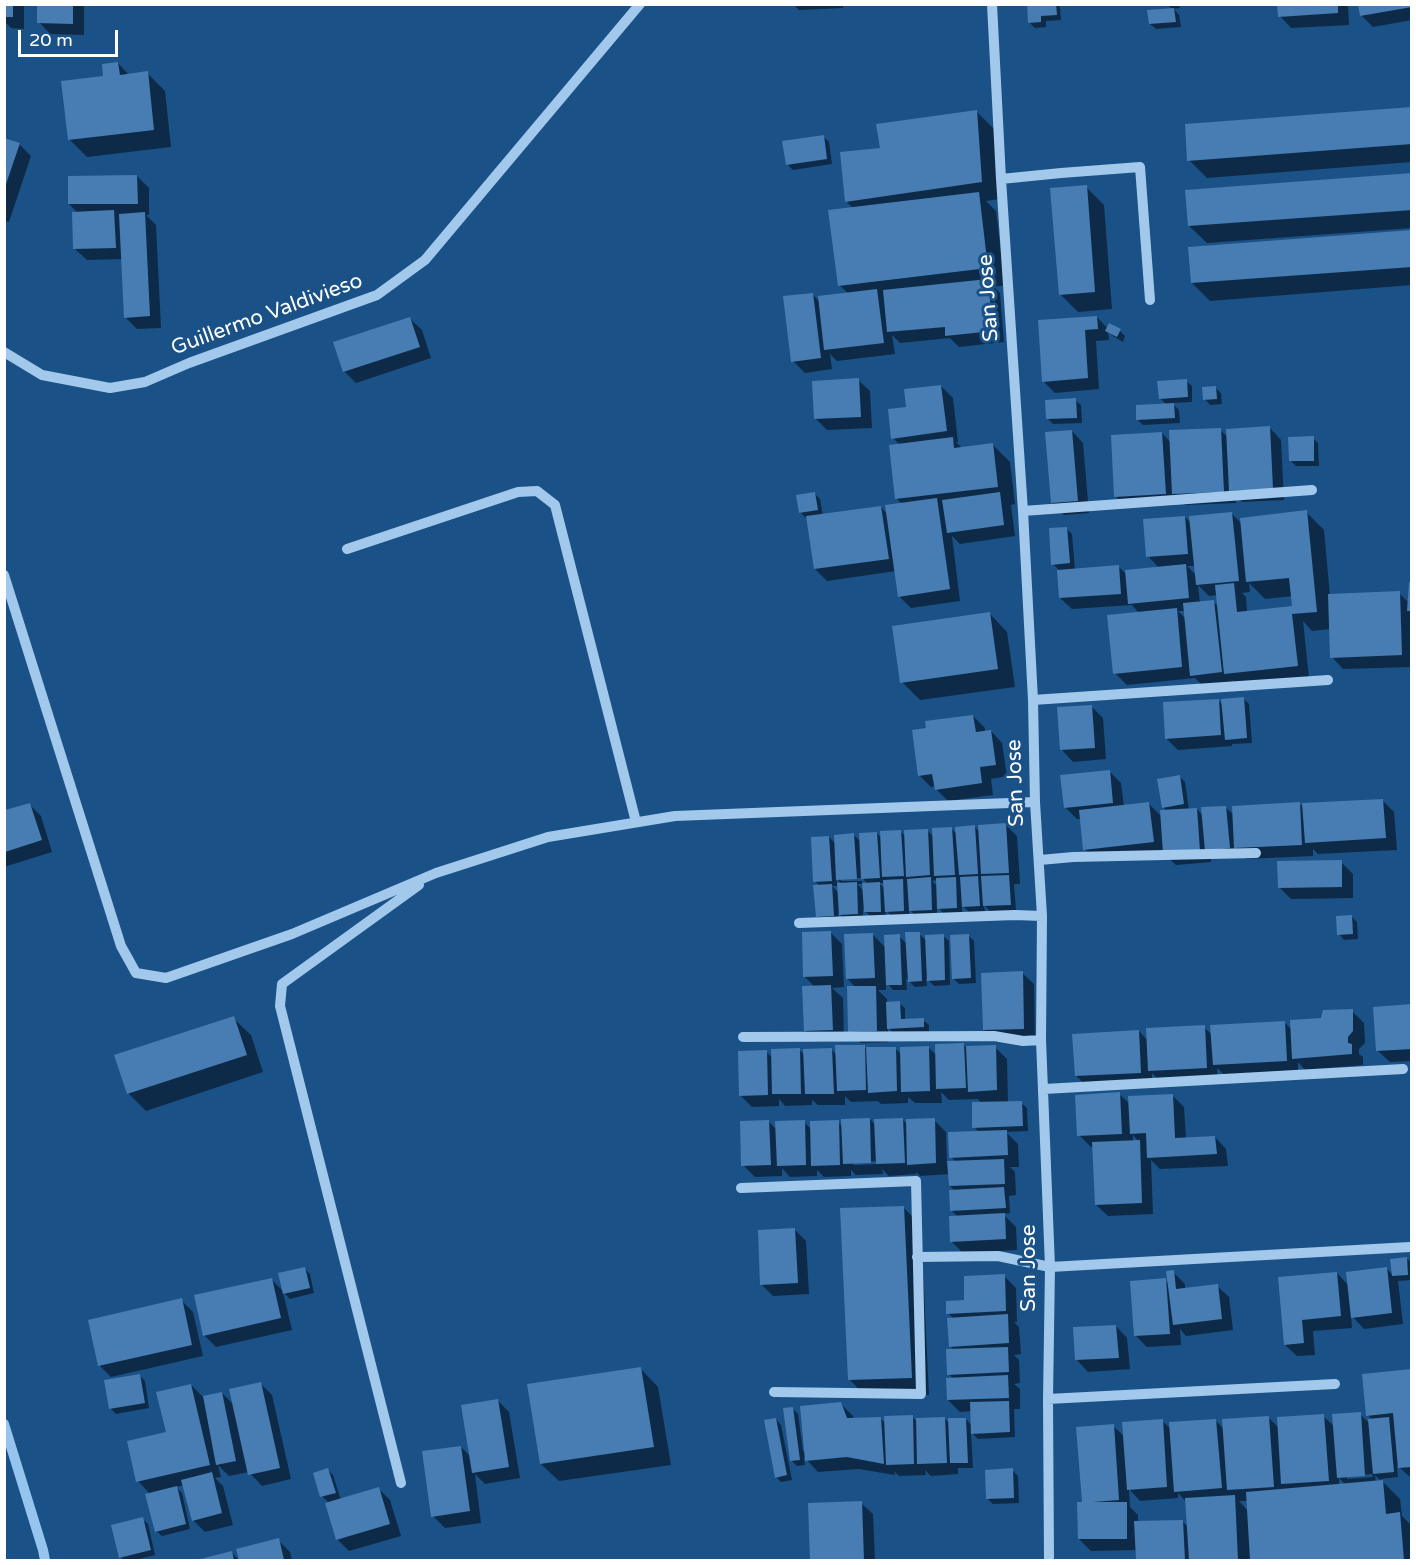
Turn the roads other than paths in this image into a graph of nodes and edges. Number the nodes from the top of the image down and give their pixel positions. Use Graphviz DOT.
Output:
graph roads {
  1 [pos="640,4"];
  2 [pos="992,4"];
  3 [pos="1001,179"];
  4 [pos="1150,300"];
  5 [pos="4,352"];
  6 [pos="1312,490"];
  7 [pos="1023,511"];
  8 [pos="347,549"];
  9 [pos="4,575"];
  10 [pos="1328,680"];
  11 [pos="1033,700"];
  12 [pos="1035,802"];
  13 [pos="636,822"];
  14 [pos="1256,853"];
  15 [pos="1040,860"];
  16 [pos="436,873"];
  17 [pos="1042,916"];
  18 [pos="799,923"];
  19 [pos="744,1038"];
  20 [pos="1041,1040"];
  21 [pos="1403,1069"];
  22 [pos="1044,1089"];
  23 [pos="741,1188"];
  24 [pos="1410,1247"];
  25 [pos="917,1257"];
  26 [pos="1050,1267"];
  27 [pos="1335,1384"];
  28 [pos="774,1392"];
  29 [pos="1048,1399"];
  30 [pos="401,1483"];
  31 [pos="1049,1560"];
  1 -- 5 [label="street, Guillermo Valdivieso"];
  2 -- 3 [label="street, San Jose"];
  3 -- 4 [label="street"];
  3 -- 7 [label="street, San Jose"];
  6 -- 7 [label="street"];
  7 -- 11 [label="street, San Jose"];
  8 -- 13 [label="street"];
  9 -- 16 [label="street"];
  10 -- 11 [label="street"];
  11 -- 12 [label="street, San Jose"];
  12 -- 13 [label="street"];
  12 -- 15 [label="street, San Jose"];
  13 -- 16 [label="street"];
  14 -- 15 [label="street"];
  15 -- 17 [label="street, San Jose"];
  16 -- 30 [label="street"];
  17 -- 18 [label="street"];
  17 -- 20 [label="street, San Jose"];
  19 -- 20 [label="street"];
  20 -- 22 [label="street, San Jose"];
  21 -- 22 [label="street"];
  22 -- 26 [label="street, San Jose"];
  23 -- 25 [label="street"];
  24 -- 26 [label="street"];
  25 -- 26 [label="street"];
  25 -- 28 [label="street"];
  26 -- 29 [label="street, San Jose"];
  27 -- 29 [label="street"];
  29 -- 31 [label="street, San Jose"];
}
